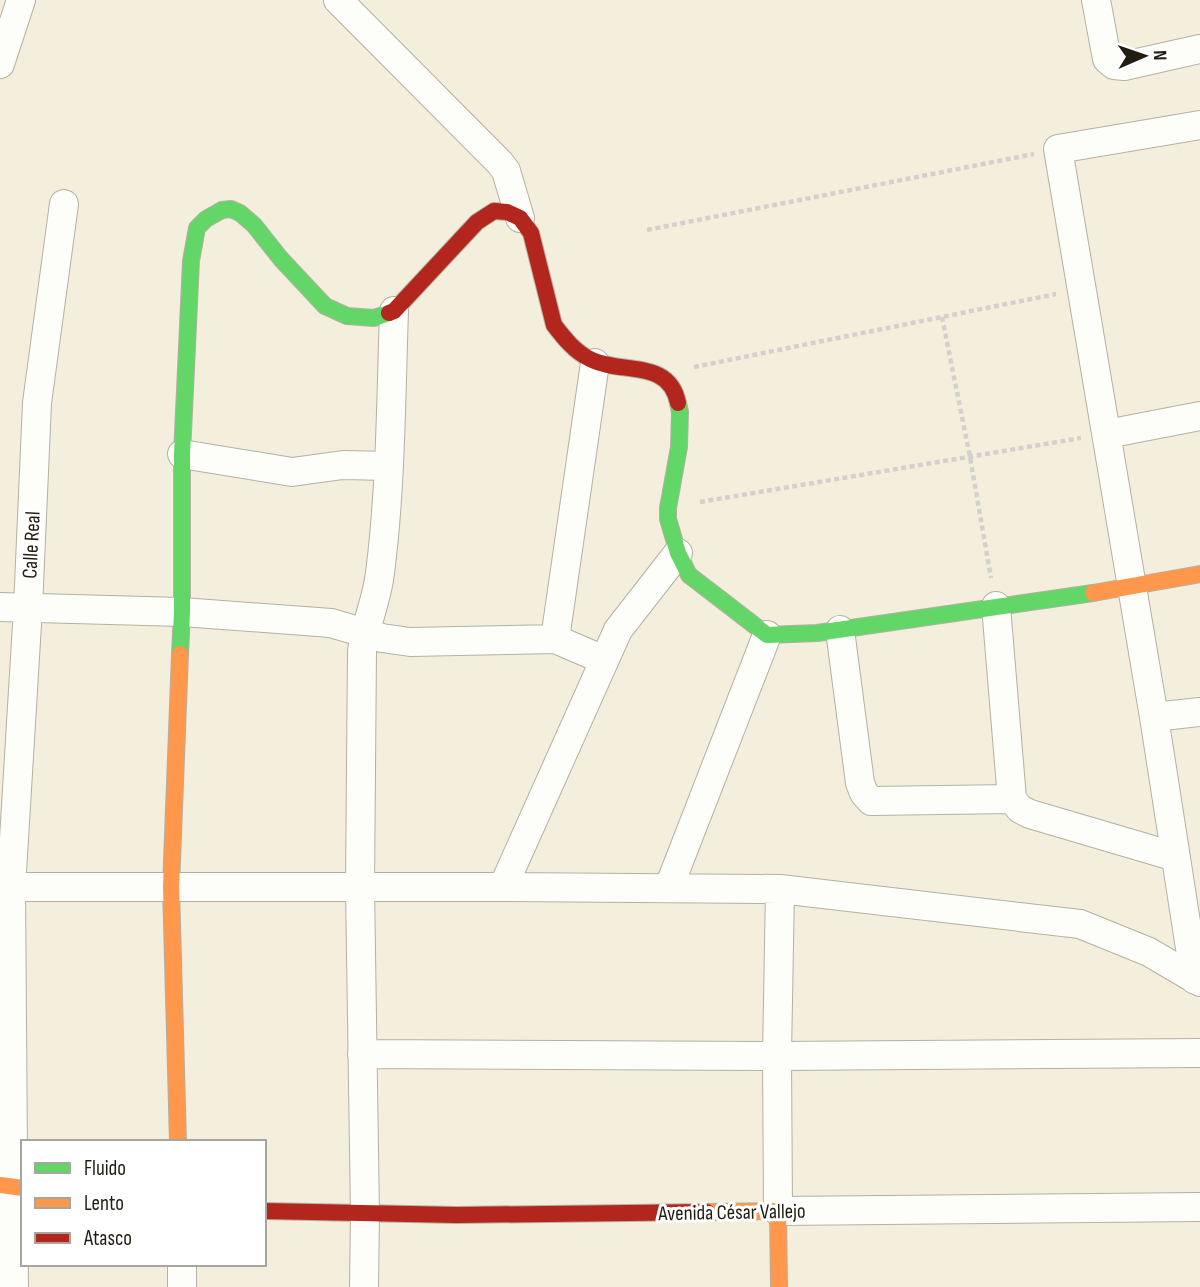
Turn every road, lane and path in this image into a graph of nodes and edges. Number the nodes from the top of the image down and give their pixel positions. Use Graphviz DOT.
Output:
graph roads {
  1 [pos="21,0"];
  2 [pos="338,0"];
  3 [pos="1096,0"];
  4 [pos="1200,49"];
  5 [pos="0,64"];
  6 [pos="1200,125"];
  7 [pos="1058,149"];
  8 [pos="64,204"];
  9 [pos="520,218"];
  10 [pos="648,230"];
  11 [pos="1081,289"];
  12 [pos="394,310"];
  13 [pos="942,317"];
  14 [pos="595,363"];
  15 [pos="659,374"];
  16 [pos="1200,416"];
  17 [pos="1107,433"];
  18 [pos="183,454"];
  19 [pos="970,457"];
  20 [pos="389,466"];
  21 [pos="668,508"];
  22 [pos="677,553"];
  23 [pos="1200,574"];
  24 [pos="1132,587"];
  25 [pos="996,606"];
  26 [pos="0,607"];
  27 [pos="28,608"];
  28 [pos="182,612"];
  29 [pos="840,629"];
  30 [pos="364,632"];
  31 [pos="767,635"];
  32 [pos="555,639"];
  33 [pos="604,660"];
  34 [pos="1200,712"];
  35 [pos="1154,717"];
  36 [pos="1012,799"];
  37 [pos="1185,876"];
  38 [pos="6,887"];
  39 [pos="171,887"];
  40 [pos="360,887"];
  41 [pos="503,887"];
  42 [pos="669,887"];
  43 [pos="780,889"];
  44 [pos="1197,981"];
  45 [pos="1200,1053"];
  46 [pos="362,1054"];
  47 [pos="777,1056"];
  48 [pos="178,1140"];
  49 [pos="12,1196"];
  50 [pos="1200,1207"];
  51 [pos="266,1211"];
  52 [pos="778,1211"];
  53 [pos="365,1215"];
  54 [pos="182,1266"];
  55 [pos="13,1287"];
  56 [pos="182,1287"];
  57 [pos="364,1287"];
  58 [pos="779,1287"];
  1 -- 5 [label="street"];
  2 -- 9 [label="street"];
  3 -- 4 [label="street"];
  6 -- 7 [label="street"];
  7 -- 10 [label="path"];
  7 -- 11 [label="street"];
  8 -- 27 [label="street, Calle Real"];
  9 -- 12 [label="street"];
  9 -- 14 [label="street"];
  11 -- 13 [label="path"];
  11 -- 17 [label="street"];
  12 -- 18 [label="street"];
  12 -- 20 [label="street"];
  13 -- 15 [label="path"];
  13 -- 19 [label="path"];
  14 -- 15 [label="street"];
  14 -- 32 [label="street"];
  15 -- 21 [label="street"];
  16 -- 17 [label="street"];
  17 -- 19 [label="path"];
  17 -- 24 [label="street"];
  18 -- 20 [label="street"];
  18 -- 28 [label="street"];
  19 -- 21 [label="path"];
  19 -- 25 [label="path"];
  20 -- 30 [label="street"];
  21 -- 22 [label="street"];
  22 -- 31 [label="street"];
  22 -- 33 [label="street"];
  23 -- 24 [label="street"];
  24 -- 25 [label="street"];
  24 -- 35 [label="street"];
  25 -- 29 [label="street"];
  25 -- 36 [label="street"];
  26 -- 27 [label="street"];
  27 -- 28 [label="street"];
  27 -- 38 [label="street, Calle Real"];
  28 -- 30 [label="street"];
  28 -- 39 [label="street"];
  29 -- 31 [label="street"];
  29 -- 36 [label="street"];
  30 -- 32 [label="street"];
  30 -- 40 [label="street"];
  31 -- 42 [label="street"];
  32 -- 33 [label="street"];
  33 -- 41 [label="street"];
  34 -- 35 [label="street"];
  35 -- 37 [label="street"];
  36 -- 37 [label="street"];
  37 -- 44 [label="street"];
  38 -- 39 [label="street"];
  38 -- 49 [label="street, Calle Real"];
  39 -- 40 [label="street"];
  39 -- 48 [label="street"];
  40 -- 41 [label="street"];
  40 -- 46 [label="street"];
  41 -- 42 [label="street"];
  42 -- 43 [label="street"];
  43 -- 44 [label="street"];
  43 -- 47 [label="street"];
  45 -- 47 [label="street"];
  46 -- 47 [label="street"];
  46 -- 53 [label="street"];
  47 -- 52 [label="street"];
  49 -- 55 [label="street, Calle Real"];
  50 -- 52 [label="street, Avenida César Vallejo"];
  51 -- 53 [label="street, Avenida César Vallejo"];
  52 -- 53 [label="street, Avenida César Vallejo"];
  52 -- 58 [label="street"];
  53 -- 57 [label="street"];
  54 -- 56 [label="street"];
}
